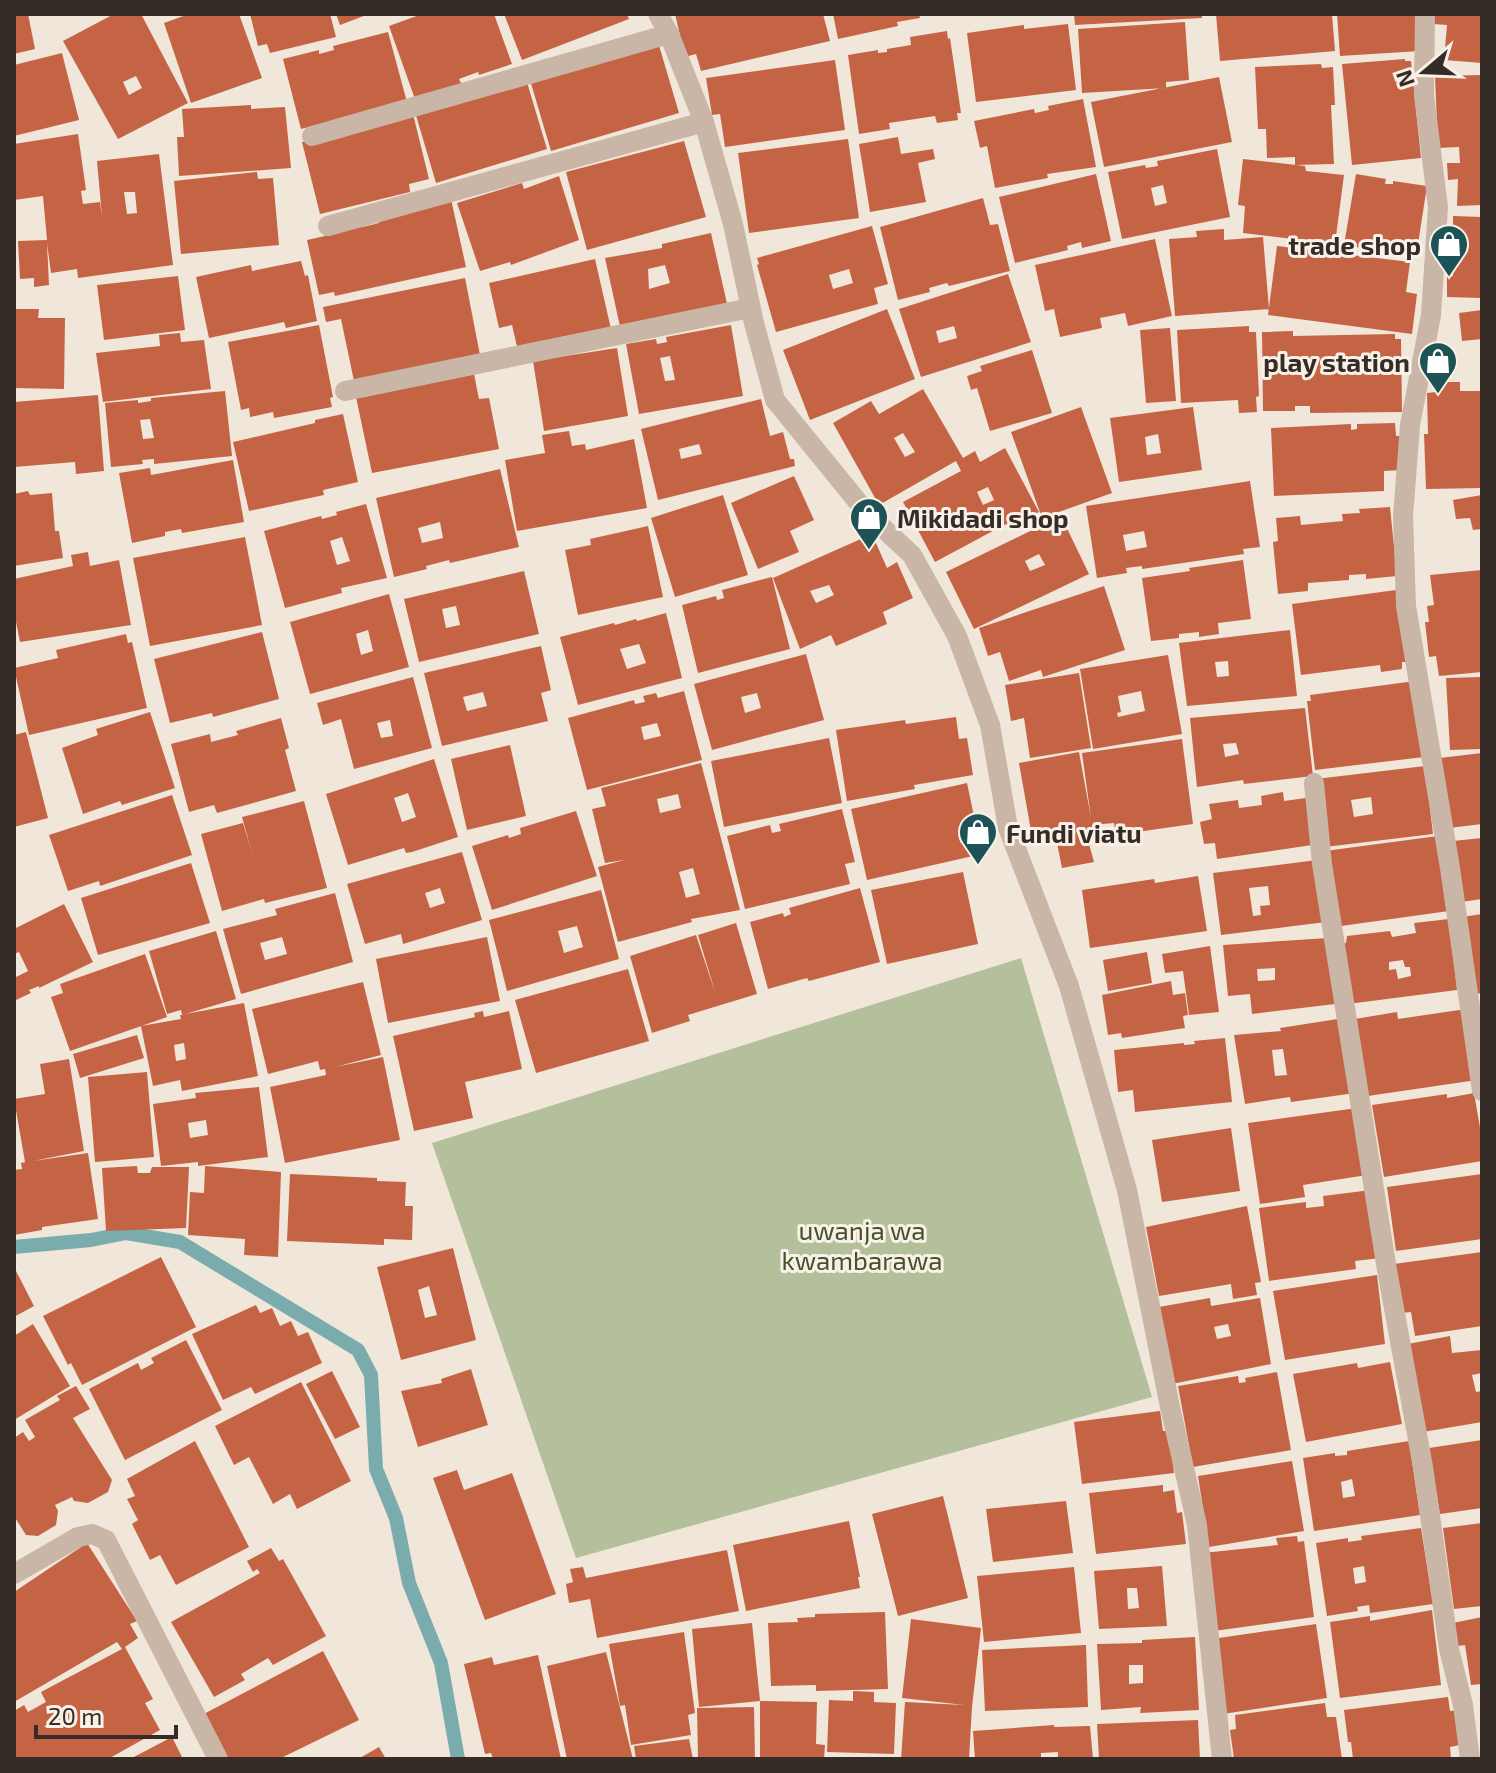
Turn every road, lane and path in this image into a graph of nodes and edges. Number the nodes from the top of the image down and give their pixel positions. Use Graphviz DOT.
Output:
graph roads {
  1 [pos="658,14"];
  2 [pos="1425,14"];
  3 [pos="669,34"];
  4 [pos="704,122"];
  5 [pos="312,136"];
  6 [pos="328,226"];
  7 [pos="750,308"];
  8 [pos="345,391"];
  9 [pos="1314,783"];
  10 [pos="1482,1091"];
  11 [pos="14,1574"];
  12 [pos="218,1759"];
  13 [pos="1222,1759"];
  14 [pos="1470,1759"];
  1 -- 3 [label="street"];
  2 -- 10 [label="street"];
  3 -- 4 [label="street"];
  3 -- 5 [label="street"];
  4 -- 6 [label="street"];
  4 -- 7 [label="street"];
  7 -- 8 [label="street"];
  7 -- 13 [label="street"];
  9 -- 14 [label="street"];
  11 -- 12 [label="street"];
}
